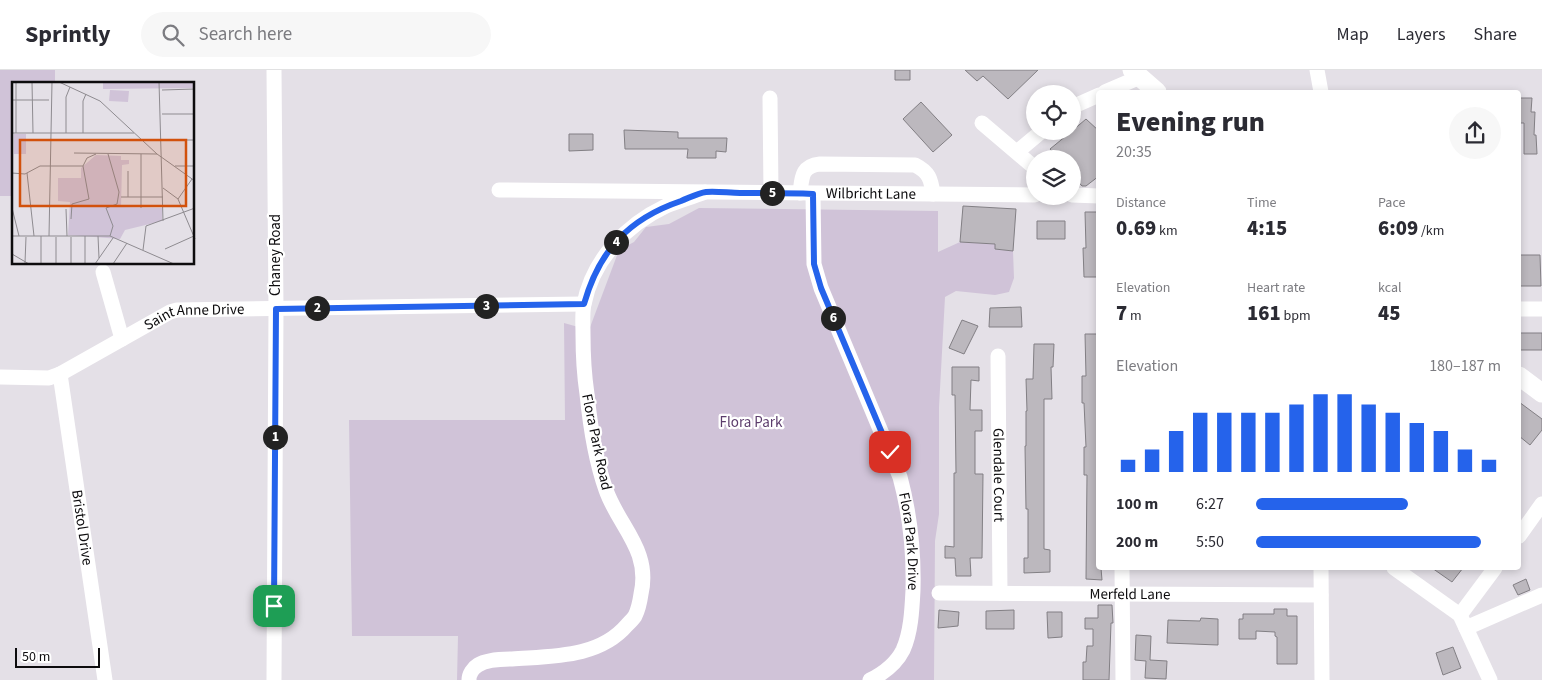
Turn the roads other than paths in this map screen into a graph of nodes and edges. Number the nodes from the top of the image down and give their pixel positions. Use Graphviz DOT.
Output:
graph roads {
  1 [pos="274,70"];
  2 [pos="1317,70"];
  3 [pos="1136,74"];
  4 [pos="1108,90"];
  5 [pos="1155,90"];
  6 [pos="1321,90"];
  7 [pos="1096,96"];
  8 [pos="770,98"];
  9 [pos="1081,103"];
  10 [pos="982,123"];
  11 [pos="1031,140"];
  12 [pos="1017,152"];
  13 [pos="1026,160"];
  14 [pos="498,190"];
  15 [pos="705,192"];
  16 [pos="771,193"];
  17 [pos="806,194"];
  18 [pos="933,194"];
  19 [pos="1026,195"];
  20 [pos="1081,195"];
  21 [pos="1096,196"];
  22 [pos="103,272"];
  23 [pos="584,304"];
  24 [pos="276,309"];
  25 [pos="1521,309"];
  26 [pos="1542,309"];
  27 [pos="122,339"];
  28 [pos="998,356"];
  29 [pos="60,374"];
  30 [pos="0,377"];
  31 [pos="1521,377"];
  32 [pos="1542,393"];
  33 [pos="1542,504"];
  34 [pos="1521,531"];
  35 [pos="1122,570"];
  36 [pos="1322,570"];
  37 [pos="1397,570"];
  38 [pos="1494,570"];
  39 [pos="939,593"];
  40 [pos="1000,593"];
  41 [pos="1123,594"];
  42 [pos="1322,595"];
  43 [pos="1542,595"];
  44 [pos="1463,622"];
  45 [pos="105,680"];
  46 [pos="274,680"];
  47 [pos="469,680"];
  48 [pos="870,680"];
  49 [pos="1123,680"];
  50 [pos="1322,680"];
  51 [pos="1490,680"];
  1 -- 24 [label="street, Chaney Road"];
  2 -- 6 [label="street"];
  3 -- 4 [label="street"];
  3 -- 5 [label="main road"];
  7 -- 9 [label="street"];
  8 -- 16 [label="street"];
  10 -- 12 [label="street"];
  11 -- 12 [label="street"];
  12 -- 13 [label="street"];
  14 -- 15 [label="street, Wilbricht Lane"];
  15 -- 16 [label="street, Wilbricht Lane"];
  15 -- 23 [label="street, Flora Park Road"];
  16 -- 17 [label="street, Wilbricht Lane"];
  17 -- 18 [label="street, Wilbricht Lane"];
  17 -- 18 [label="street, Flora Park Drive"];
  17 -- 48 [label="street, Flora Park Drive"];
  18 -- 19 [label="street, Wilbricht Lane"];
  20 -- 21 [label="street"];
  22 -- 27 [label="street"];
  23 -- 24 [label="street, Saint Anne Drive"];
  23 -- 47 [label="street, Flora Park Road"];
  24 -- 27 [label="street, Saint Anne Drive"];
  24 -- 46 [label="street, Chaney Road"];
  25 -- 26 [label="street"];
  27 -- 29 [label="street, Saint Anne Drive"];
  28 -- 40 [label="street, Glendale Court"];
  29 -- 30 [label="street, Saint Anne Drive"];
  29 -- 45 [label="street, Bristol Drive"];
  31 -- 32 [label="main road"];
  33 -- 34 [label="street"];
  35 -- 41 [label="street"];
  36 -- 42 [label="street"];
  37 -- 44 [label="street"];
  38 -- 44 [label="street"];
  39 -- 40 [label="street, Merfeld Lane"];
  40 -- 41 [label="street, Merfeld Lane"];
  41 -- 42 [label="street, Merfeld Lane"];
  41 -- 49 [label="street"];
  42 -- 50 [label="street"];
  43 -- 44 [label="street"];
  44 -- 51 [label="street"];
}
